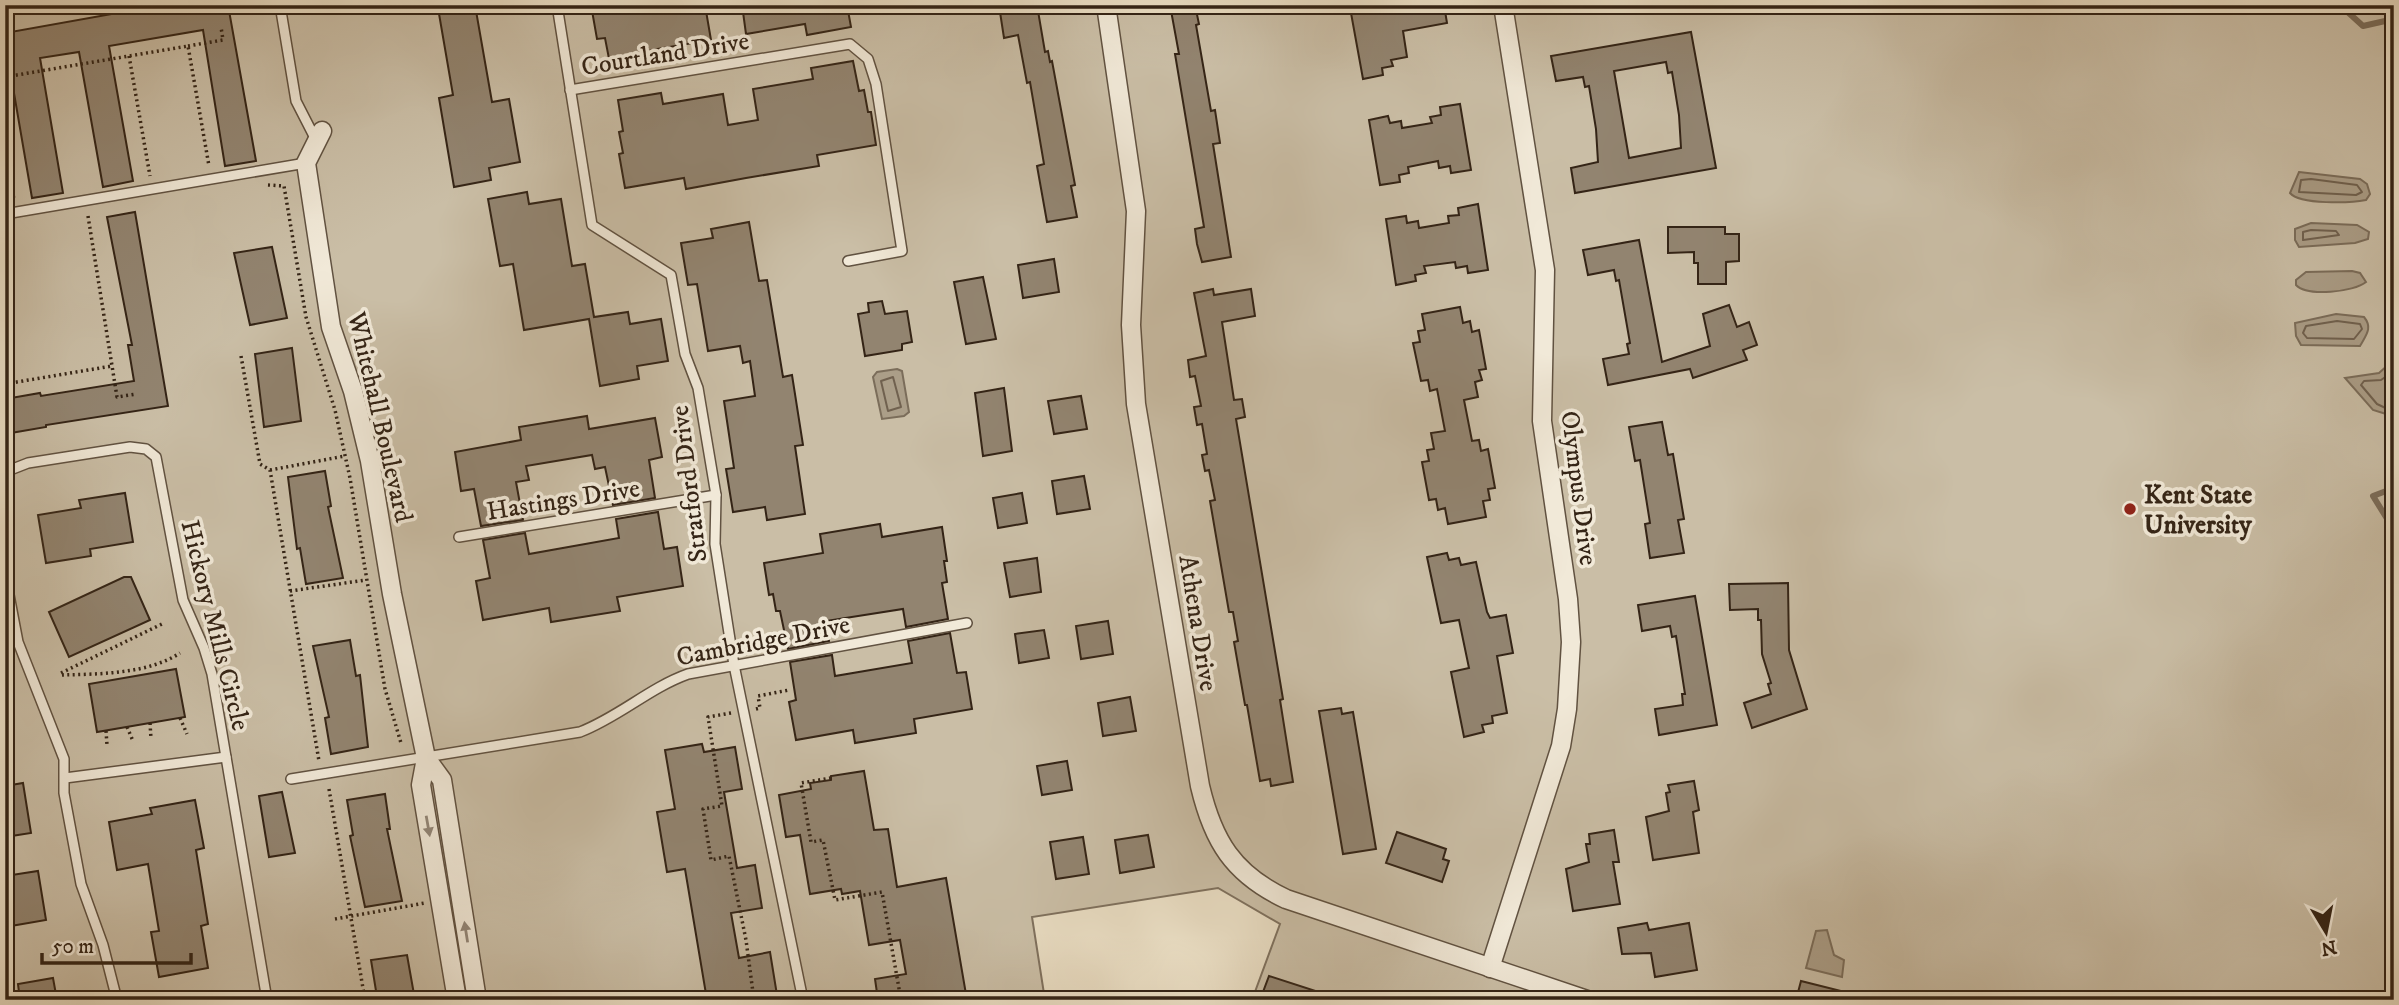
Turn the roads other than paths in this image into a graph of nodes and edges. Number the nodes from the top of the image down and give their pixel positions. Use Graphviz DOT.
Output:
graph roads {
  1 [pos="280,5"];
  2 [pos="556,5"];
  3 [pos="1106,5"];
  4 [pos="1503,5"];
  5 [pos="570,90"];
  6 [pos="320,136"];
  7 [pos="306,163"];
  8 [pos="5,214"];
  9 [pos="848,261"];
  10 [pos="5,472"];
  11 [pos="716,495"];
  12 [pos="459,537"];
  13 [pos="5,574"];
  14 [pos="967,623"];
  15 [pos="734,665"];
  16 [pos="226,757"];
  17 [pos="426,758"];
  18 [pos="65,778"];
  19 [pos="291,779"];
  20 [pos="1490,968"];
  21 [pos="117,1000"];
  22 [pos="267,1000"];
  23 [pos="457,1000"];
  24 [pos="477,1000"];
  25 [pos="803,1000"];
  26 [pos="1587,1000"];
  1 -- 6 [label="lane"];
  2 -- 5 [label="lane, Stratford Drive"];
  3 -- 20 [label="street, Athena Drive"];
  4 -- 20 [label="street, Olympus Drive"];
  5 -- 9 [label="lane, Courtland Drive"];
  5 -- 11 [label="lane, Stratford Drive"];
  6 -- 7 [label="street"];
  7 -- 8 [label="lane"];
  7 -- 17 [label="street, Whitehall Boulevard"];
  10 -- 16 [label="lane, Hickory Mills Circle"];
  11 -- 12 [label="lane, Hastings Drive"];
  11 -- 15 [label="lane, Stratford Drive"];
  13 -- 18 [label="lane"];
  14 -- 15 [label="lane, Cambridge Drive"];
  15 -- 17 [label="lane, Cambridge Drive"];
  15 -- 25 [label="lane, Stratford Drive"];
  16 -- 18 [label="lane"];
  16 -- 22 [label="lane, Hickory Mills Circle"];
  17 -- 19 [label="lane, Cambridge Drive"];
  17 -- 23 [label="street, Whitehall Boulevard, one-way"];
  24 -- 17 [label="street, Whitehall Boulevard, one-way"];
  18 -- 21 [label="lane"];
  20 -- 26 [label="street, Athena Drive"];
}
